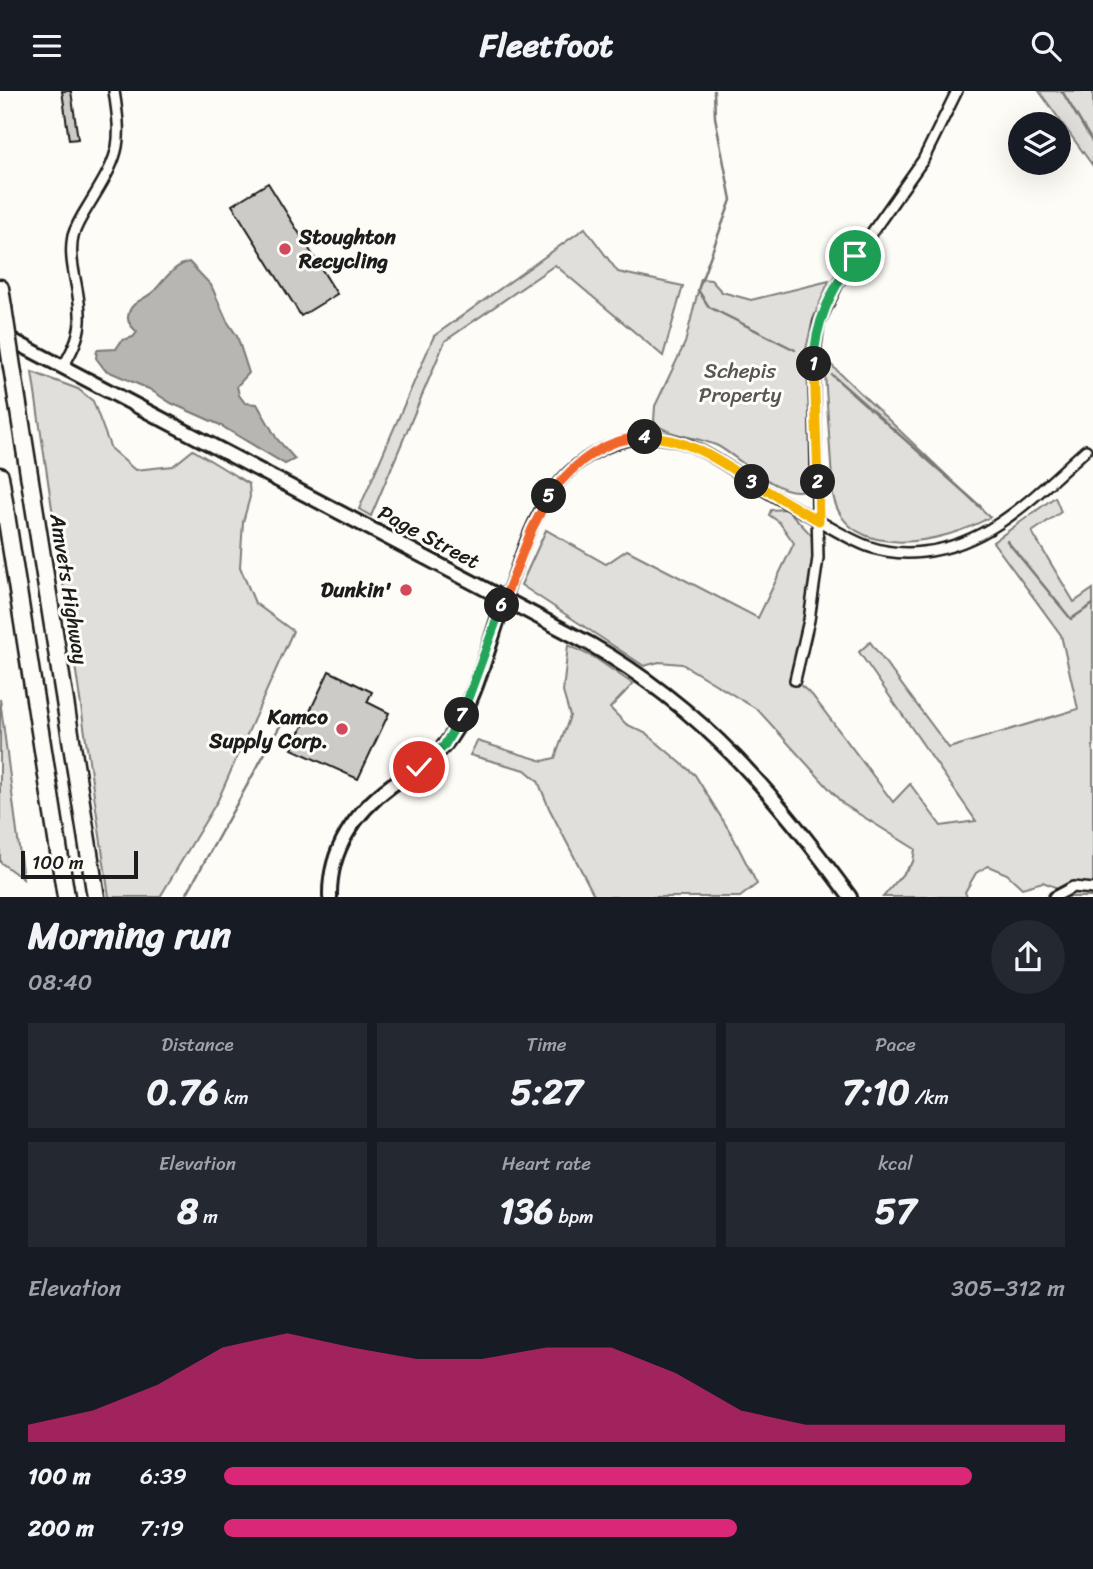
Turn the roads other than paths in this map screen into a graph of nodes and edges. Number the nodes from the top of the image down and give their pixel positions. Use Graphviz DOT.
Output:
graph roads {
  1 [pos="114,91"];
  2 [pos="957,91"];
  3 [pos="0,288"];
  4 [pos="0,334"];
  5 [pos="63,367"];
  6 [pos="1086,450"];
  7 [pos="0,477"];
  8 [pos="819,521"];
  9 [pos="505,599"];
  10 [pos="795,680"];
  11 [pos="1093,889"];
  12 [pos="66,897"];
  13 [pos="96,897"];
  14 [pos="330,897"];
  15 [pos="850,897"];
  16 [pos="1055,897"];
  1 -- 5 [label="street"];
  2 -- 8 [label="street"];
  3 -- 13 [label="highway, Amvets Highway, bridge"];
  4 -- 5 [label="main road, Page Street"];
  5 -- 9 [label="main road, Page Street"];
  6 -- 8 [label="street"];
  7 -- 12 [label="highway"];
  8 -- 9 [label="street"];
  8 -- 10 [label="street"];
  9 -- 14 [label="main road"];
  9 -- 15 [label="main road, Page Street"];
  11 -- 16 [label="street"];
}
